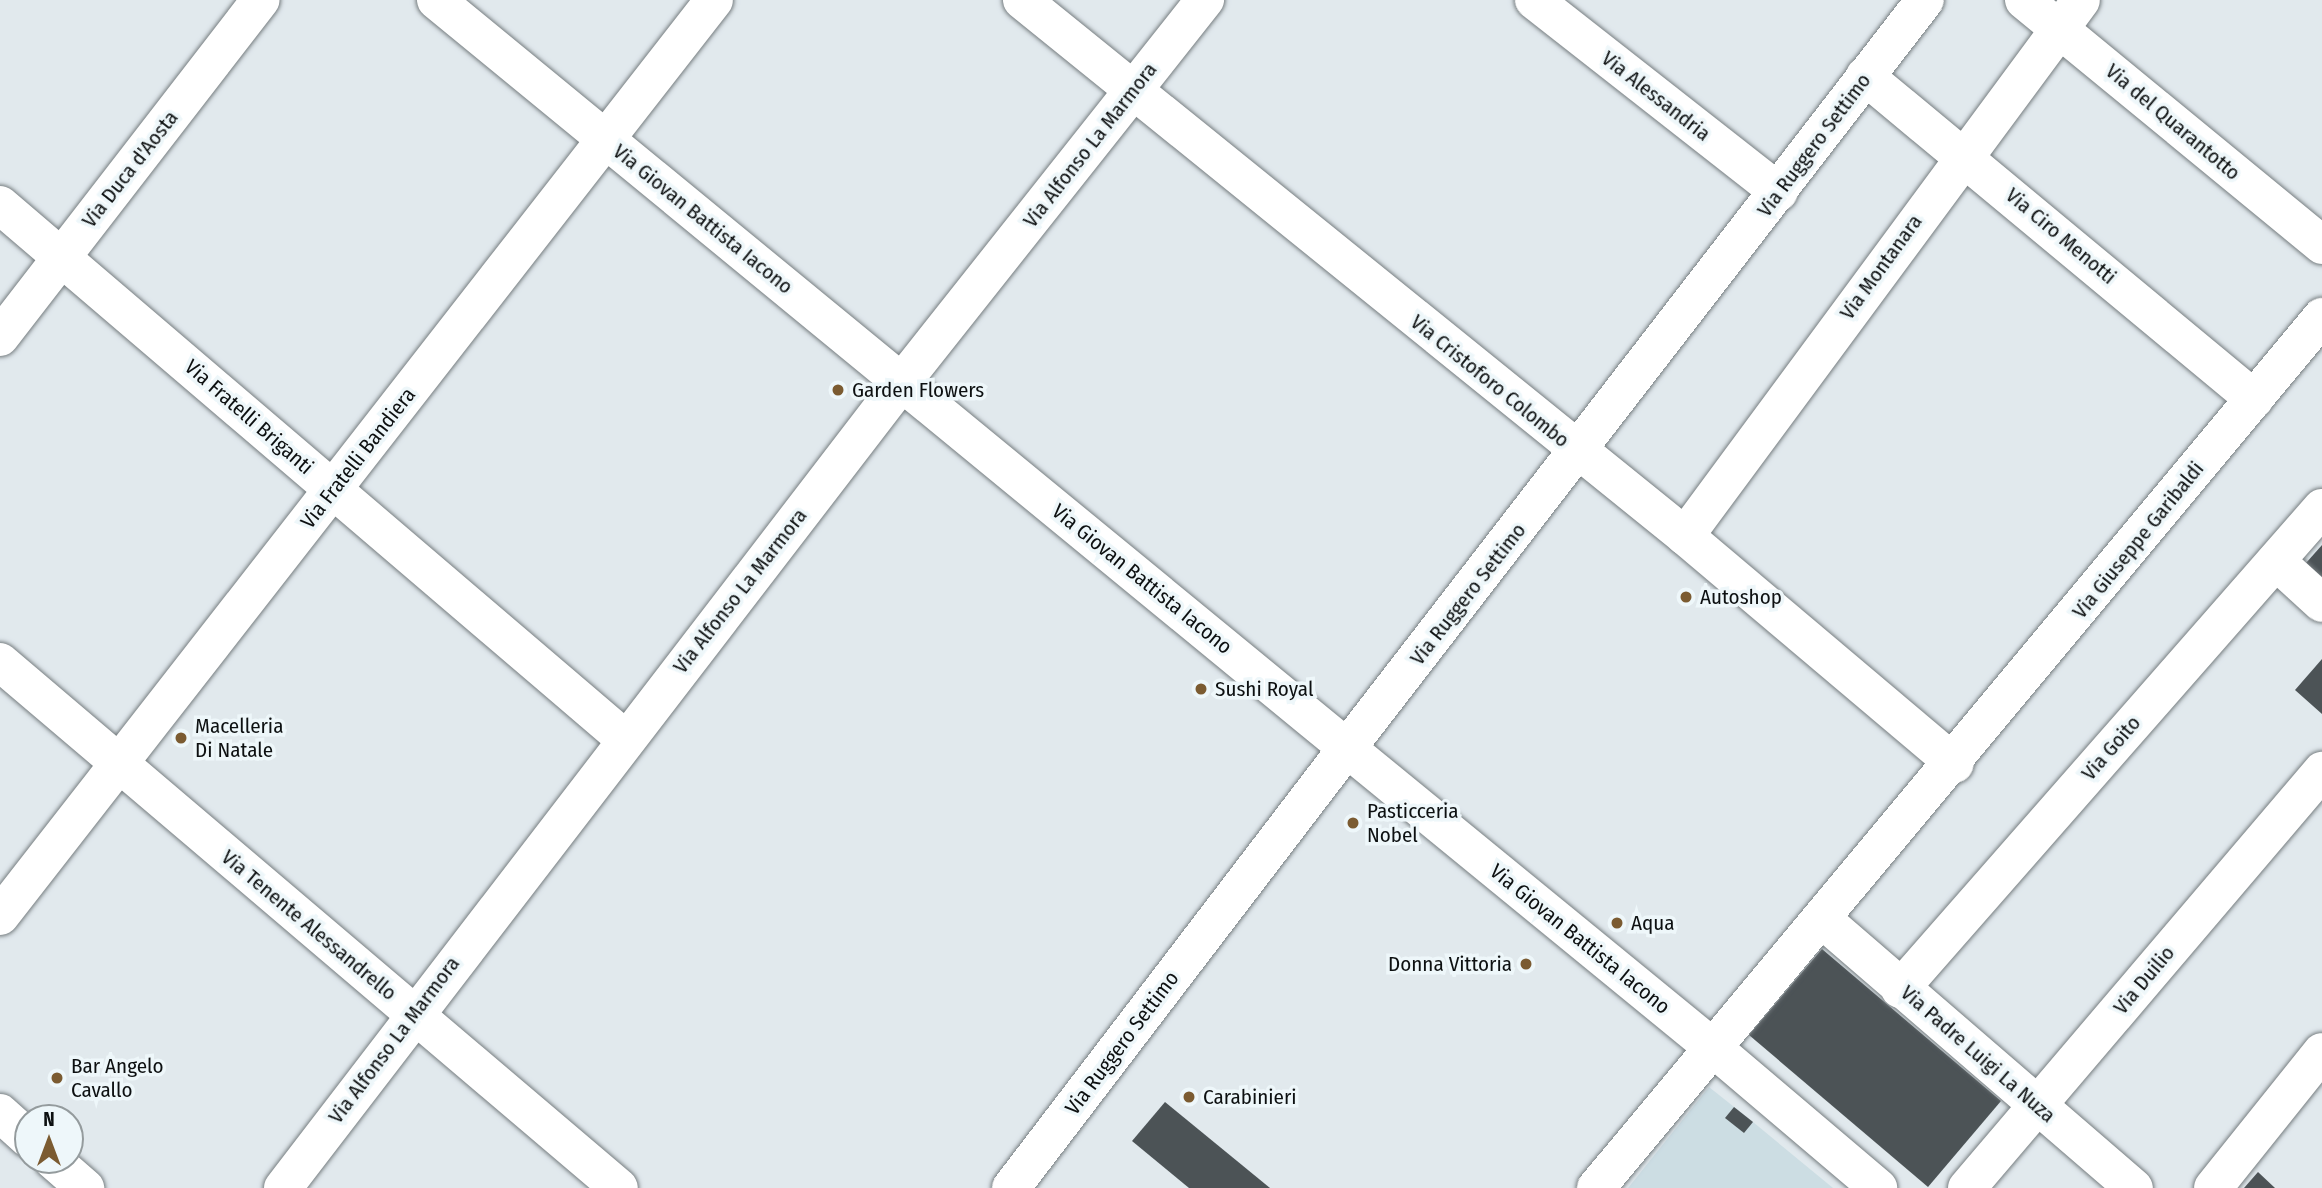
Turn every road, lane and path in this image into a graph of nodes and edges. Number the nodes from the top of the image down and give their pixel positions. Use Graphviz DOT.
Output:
graph roads {
  1 [pos="260,0"];
  2 [pos="436,0"];
  3 [pos="714,0"];
  4 [pos="1022,0"];
  5 [pos="1205,0"];
  6 [pos="1534,0"];
  7 [pos="1924,0"];
  8 [pos="2024,0"];
  9 [pos="2071,15"];
  10 [pos="1865,76"];
  11 [pos="1132,92"];
  12 [pos="606,139"];
  13 [pos="1964,154"];
  14 [pos="1779,192"];
  15 [pos="0,205"];
  16 [pos="2322,245"];
  17 [pos="61,257"];
  18 [pos="2322,317"];
  19 [pos="0,337"];
  20 [pos="902,382"];
  21 [pos="2254,399"];
  22 [pos="1580,453"];
  23 [pos="333,490"];
  24 [pos="2322,508"];
  25 [pos="1685,536"];
  26 [pos="2276,561"];
  27 [pos="2322,603"];
  28 [pos="0,662"];
  29 [pos="625,739"];
  30 [pos="1347,748"];
  31 [pos="120,764"];
  32 [pos="1955,764"];
  33 [pos="2322,771"];
  34 [pos="0,916"];
  35 [pos="1822,919"];
  36 [pos="1900,989"];
  37 [pos="413,1013"];
  38 [pos="1712,1047"];
  39 [pos="2322,1052"];
  40 [pos="2037,1105"];
  41 [pos="0,1113"];
  42 [pos="14,1126"];
  43 [pos="69,1174"];
  44 [pos="606,1184"];
  45 [pos="85,1188"];
  46 [pos="283,1188"];
  47 [pos="1011,1188"];
  48 [pos="1596,1188"];
  49 [pos="1878,1188"];
  50 [pos="1967,1188"];
  51 [pos="2134,1188"];
  52 [pos="2213,1188"];
  1 -- 17 [label="street, Via Duca d'Aosta"];
  2 -- 12 [label="street, Via Giovan Battista Iacono"];
  3 -- 12 [label="street, Via Fratelli Bandiera"];
  4 -- 11 [label="street, Via Cristoforo Colombo"];
  5 -- 11 [label="street, Via Alfonso La Marmora"];
  6 -- 14 [label="street, Via Alessandria"];
  7 -- 10 [label="street, Via Ruggero Settimo"];
  8 -- 9 [label="street, Via del Quarantotto"];
  9 -- 13 [label="street, Via Montanara"];
  9 -- 16 [label="street, Via del Quarantotto"];
  10 -- 13 [label="street, Via Ciro Menotti"];
  10 -- 14 [label="street, Via Ruggero Settimo"];
  11 -- 20 [label="street, Via Alfonso La Marmora"];
  11 -- 22 [label="street, Via Cristoforo Colombo"];
  12 -- 20 [label="street, Via Giovan Battista Iacono"];
  12 -- 23 [label="street, Via Fratelli Bandiera"];
  13 -- 21 [label="street, Via Ciro Menotti"];
  13 -- 25 [label="street, Via Montanara"];
  14 -- 22 [label="street, Via Ruggero Settimo"];
  15 -- 17 [label="street, Via Fratelli Briganti"];
  17 -- 19 [label="street, Via Duca d'Aosta"];
  17 -- 23 [label="street, Via Fratelli Briganti"];
  18 -- 21 [label="street, Via Giuseppe Garibaldi"];
  20 -- 29 [label="street, Via Alfonso La Marmora"];
  20 -- 30 [label="street, Via Giovan Battista Iacono"];
  21 -- 32 [label="street, Via Giuseppe Garibaldi"];
  22 -- 25 [label="street, Via Cristoforo Colombo"];
  22 -- 30 [label="street, Via Ruggero Settimo"];
  23 -- 29 [label="street, Via Fratelli Briganti"];
  23 -- 31 [label="street, Via Fratelli Bandiera"];
  24 -- 26 [label="street, Via Goito"];
  25 -- 32 [label="street, Via Cristoforo Colombo"];
  26 -- 27 [label="street"];
  26 -- 36 [label="street, Via Goito"];
  28 -- 31 [label="street, Via Tenente Alessandrello"];
  29 -- 37 [label="street, Via Alfonso La Marmora"];
  30 -- 38 [label="street, Via Giovan Battista Iacono"];
  30 -- 47 [label="street, Via Ruggero Settimo"];
  31 -- 34 [label="street, Via Fratelli Bandiera"];
  31 -- 37 [label="street, Via Tenente Alessandrello"];
  32 -- 35 [label="street, Via Giuseppe Garibaldi"];
  33 -- 40 [label="street, Via Duilio"];
  35 -- 36 [label="street, Via Padre Luigi La Nuza"];
  35 -- 38 [label="street, Via Giuseppe Garibaldi"];
  36 -- 40 [label="street, Via Padre Luigi La Nuza"];
  37 -- 44 [label="street, Via Tenente Alessandrello"];
  37 -- 46 [label="street, Via Alfonso La Marmora"];
  38 -- 48 [label="street, Via Giuseppe Garibaldi"];
  38 -- 49 [label="street, Via Giovan Battista Iacono"];
  39 -- 52 [label="street"];
  40 -- 50 [label="street, Via Duilio"];
  40 -- 51 [label="street, Via Padre Luigi La Nuza"];
  41 -- 42 [label="street"];
  43 -- 45 [label="street"];
}
